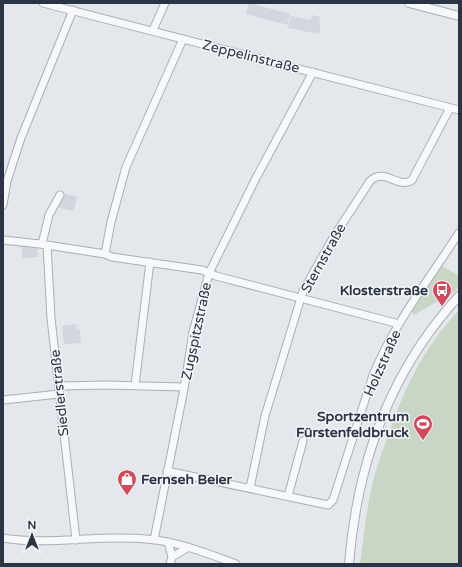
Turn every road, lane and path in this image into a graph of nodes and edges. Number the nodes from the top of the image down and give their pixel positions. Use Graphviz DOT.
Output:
graph roads {
  1 [pos="43,3"];
  2 [pos="166,3"];
  3 [pos="409,3"];
  4 [pos="73,10"];
  5 [pos="459,16"];
  6 [pos="153,30"];
  7 [pos="182,39"];
  8 [pos="313,72"];
  9 [pos="450,108"];
  10 [pos="459,110"];
  11 [pos="60,195"];
  12 [pos="3,205"];
  13 [pos="459,233"];
  14 [pos="3,240"];
  15 [pos="45,245"];
  16 [pos="108,255"];
  17 [pos="150,262"];
  18 [pos="209,273"];
  19 [pos="459,296"];
  20 [pos="301,299"];
  21 [pos="399,324"];
  22 [pos="135,385"];
  23 [pos="59,386"];
  24 [pos="184,387"];
  25 [pos="59,394"];
  26 [pos="3,400"];
  27 [pos="304,441"];
  28 [pos="167,471"];
  29 [pos="250,488"];
  30 [pos="288,496"];
  31 [pos="3,538"];
  32 [pos="76,540"];
  33 [pos="154,540"];
  34 [pos="168,542"];
  35 [pos="187,548"];
  36 [pos="171,560"];
  37 [pos="236,564"];
  38 [pos="349,564"];
  1 -- 4 [label="street, Zeppelinstraße"];
  2 -- 6 [label="street"];
  3 -- 5 [label="street"];
  4 -- 6 [label="street, Zeppelinstraße"];
  4 -- 12 [label="street"];
  6 -- 7 [label="street, Zeppelinstraße"];
  7 -- 8 [label="street, Zeppelinstraße"];
  7 -- 16 [label="street"];
  8 -- 9 [label="street, Zeppelinstraße"];
  8 -- 18 [label="street, Zugspitzstraße"];
  9 -- 10 [label="street, Zeppelinstraße"];
  9 -- 20 [label="street, Sternstraße"];
  11 -- 15 [label="street, Siedlerstraße"];
  13 -- 21 [label="street, Holzstraße"];
  14 -- 15 [label="street"];
  15 -- 16 [label="street"];
  15 -- 23 [label="street, Siedlerstraße"];
  16 -- 17 [label="street"];
  17 -- 18 [label="street"];
  17 -- 22 [label="street"];
  18 -- 20 [label="street"];
  18 -- 24 [label="street, Zugspitzstraße"];
  19 -- 38 [label="street"];
  20 -- 21 [label="street"];
  20 -- 29 [label="street, Sternstraße"];
  21 -- 30 [label="street, Holzstraße"];
  22 -- 23 [label="street"];
  22 -- 24 [label="street"];
  23 -- 25 [label="street, Siedlerstraße"];
  24 -- 28 [label="street, Zugspitzstraße"];
  25 -- 26 [label="street"];
  25 -- 32 [label="street, Siedlerstraße"];
  27 -- 30 [label="street"];
  28 -- 29 [label="street"];
  28 -- 33 [label="street, Zugspitzstraße"];
  29 -- 30 [label="street"];
  31 -- 32 [label="street"];
  32 -- 33 [label="street"];
  33 -- 34 [label="street"];
  34 -- 35 [label="street"];
  34 -- 36 [label="street"];
  35 -- 36 [label="street"];
  35 -- 37 [label="street"];
}
